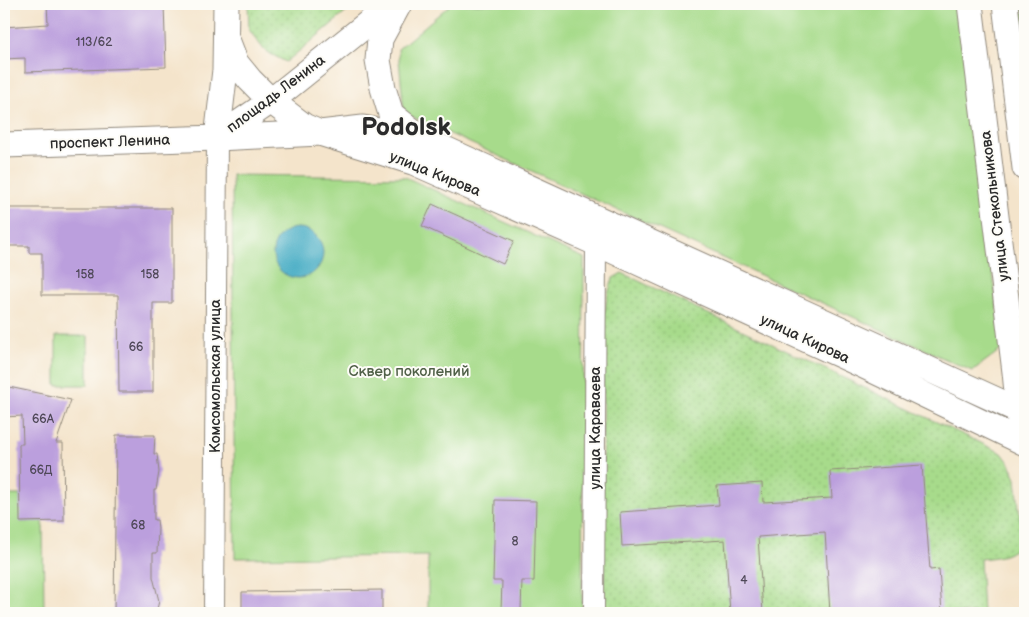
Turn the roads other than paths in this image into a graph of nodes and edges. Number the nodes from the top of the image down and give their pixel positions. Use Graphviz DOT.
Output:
graph roads {
  1 [pos="226,4"];
  2 [pos="392,4"];
  3 [pos="399,4"];
  4 [pos="970,4"];
  5 [pos="1005,4"];
  6 [pos="226,37"];
  7 [pos="271,101"];
  8 [pos="320,133"];
  9 [pos="217,138"];
  10 [pos="423,139"];
  11 [pos="4,145"];
  12 [pos="1025,168"];
  13 [pos="596,243"];
  14 [pos="1023,425"];
  15 [pos="214,613"];
  16 [pos="594,613"];
  1 -- 6 [label="main road"];
  2 -- 7 [label="main road, площадь Ленина"];
  3 -- 10 [label="main road"];
  4 -- 14 [label="main road, улица Стекольникова"];
  5 -- 12 [label="main road"];
  6 -- 7 [label="main road"];
  6 -- 9 [label="main road"];
  7 -- 8 [label="main road"];
  7 -- 9 [label="main road, площадь Ленина"];
  8 -- 9 [label="main road, площадь Ленина"];
  8 -- 10 [label="main road, улица Кирова"];
  8 -- 13 [label="main road, улица Кирова"];
  9 -- 11 [label="main road, проспект Ленина"];
  9 -- 15 [label="street, Комсомольская улица"];
  10 -- 14 [label="main road, улица Кирова"];
  13 -- 14 [label="main road, улица Кирова"];
  13 -- 16 [label="street, улица Караваева"];
}
